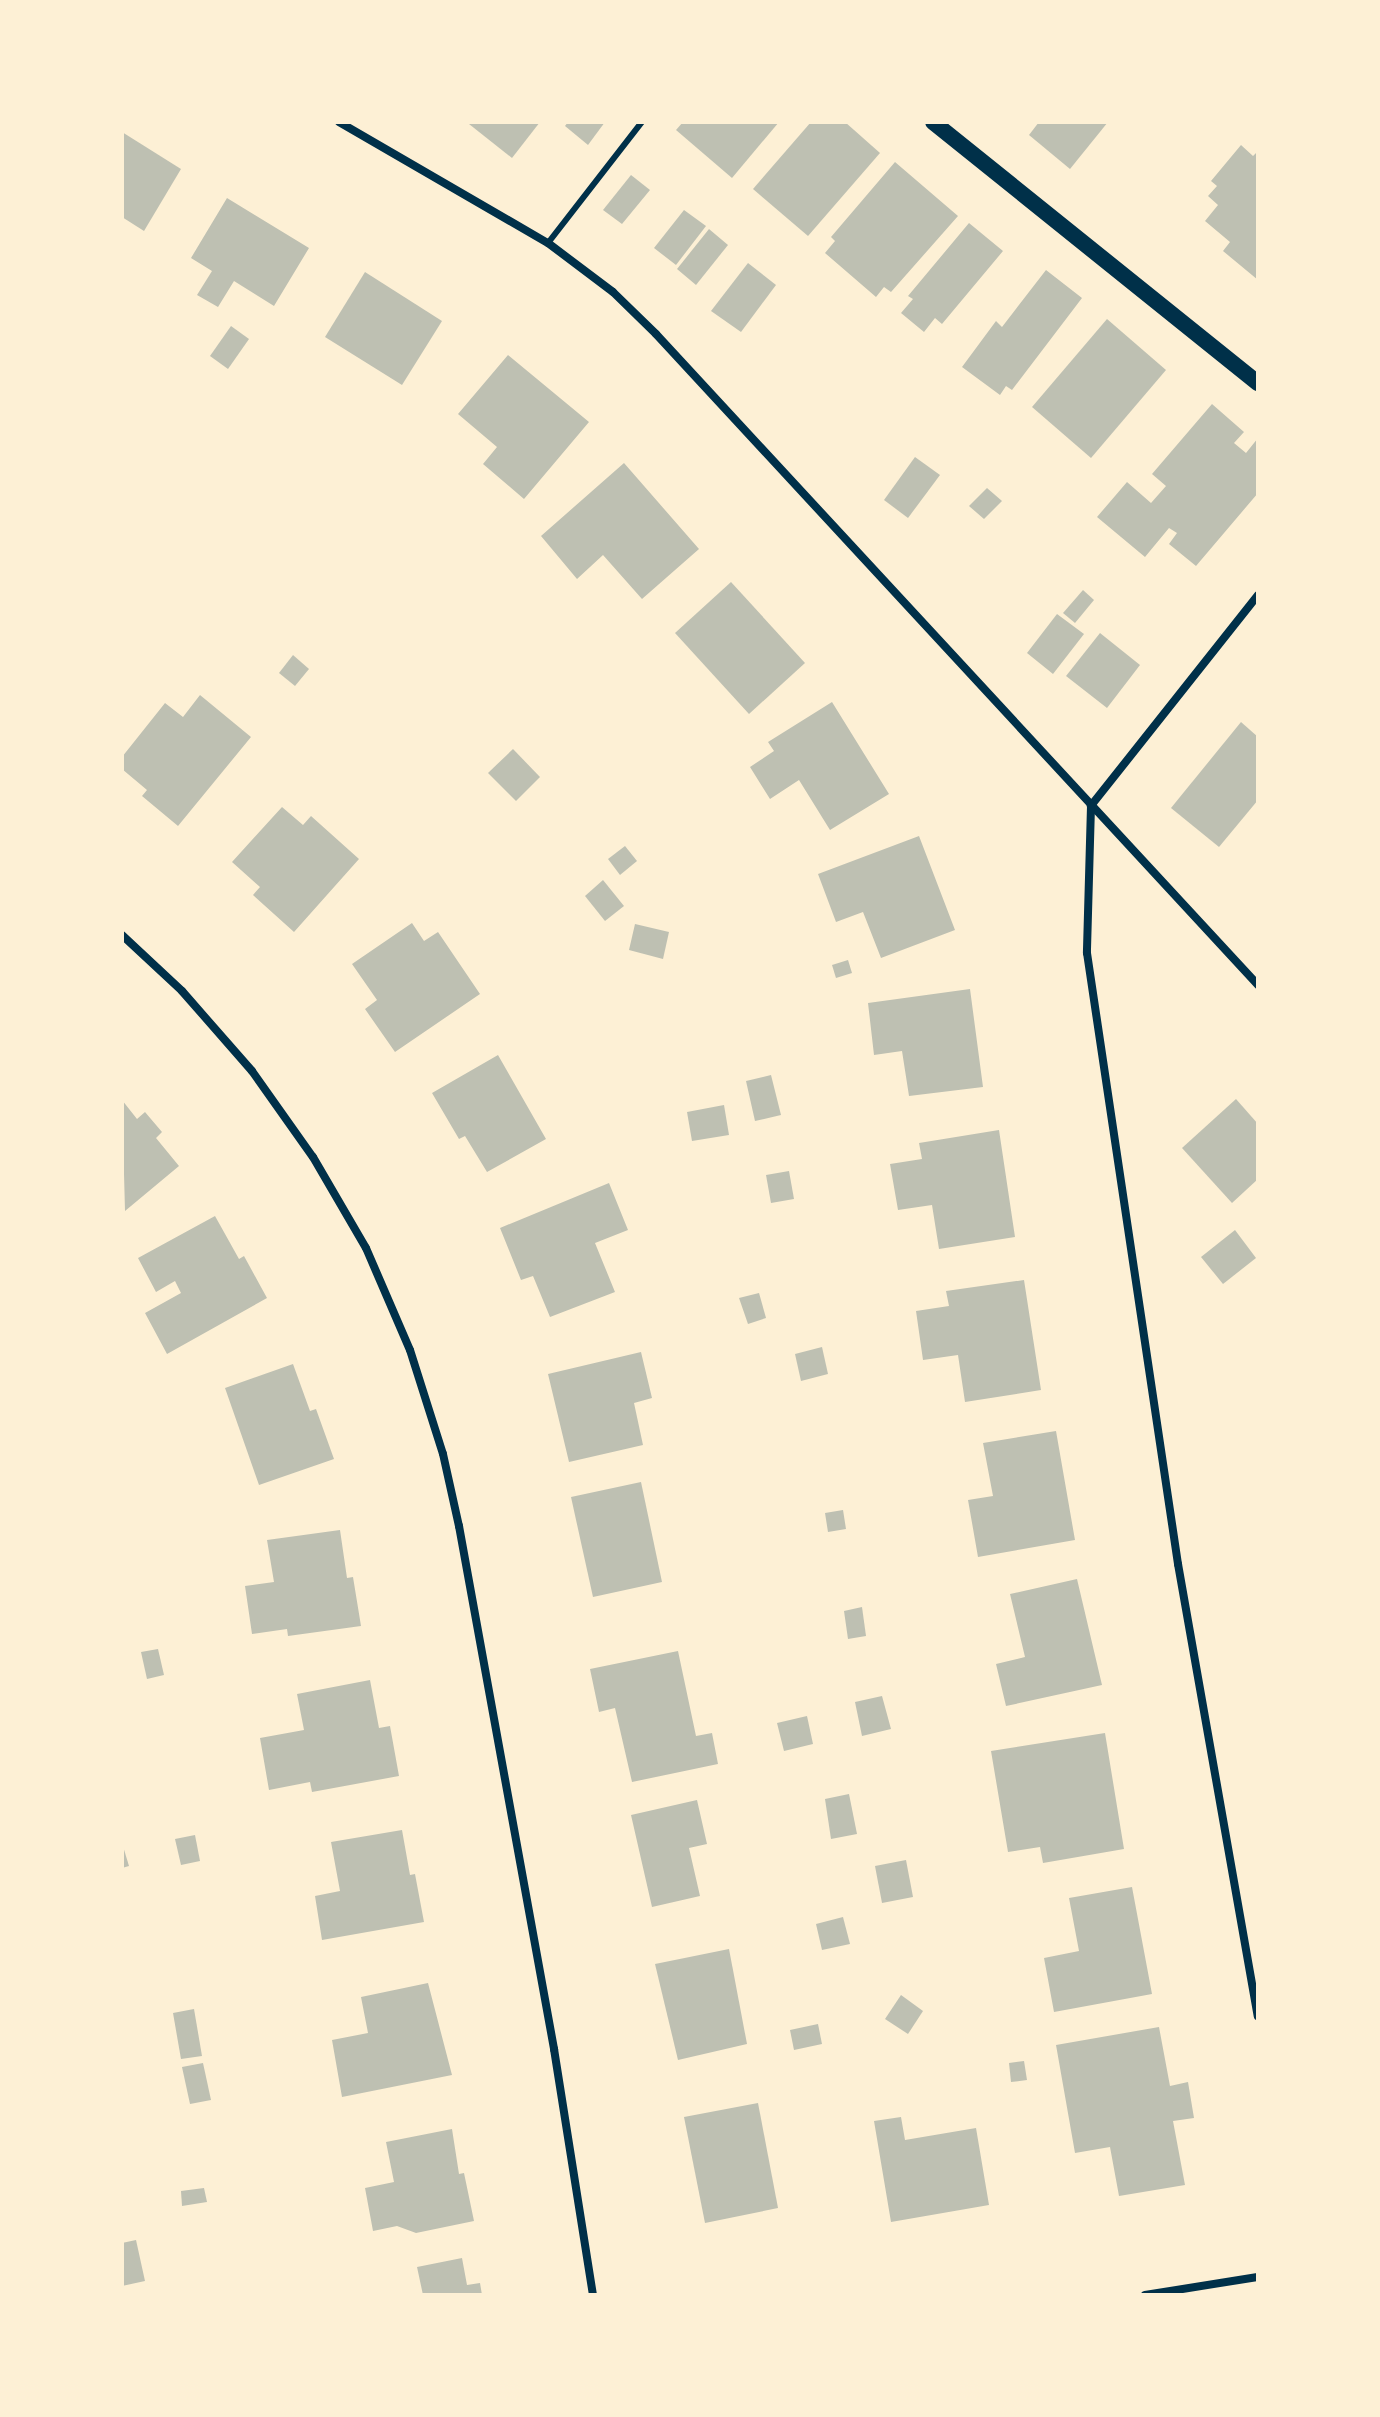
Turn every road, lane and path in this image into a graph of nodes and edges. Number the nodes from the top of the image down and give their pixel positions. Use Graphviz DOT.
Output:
graph roads {
  1 [pos="339,122"];
  2 [pos="642,122"];
  3 [pos="933,122"];
  4 [pos="548,243"];
  5 [pos="1258,383"];
  6 [pos="1258,595"];
  7 [pos="1091,806"];
  8 [pos="122,935"];
  9 [pos="1258,985"];
  10 [pos="1258,2016"];
  11 [pos="1258,2277"];
  12 [pos="593,2295"];
  13 [pos="1145,2295"];
  1 -- 4 [label="street"];
  2 -- 4 [label="lane"];
  3 -- 5 [label="main road"];
  4 -- 7 [label="street"];
  6 -- 7 [label="street"];
  7 -- 9 [label="street"];
  7 -- 10 [label="street"];
  8 -- 12 [label="street"];
  11 -- 13 [label="street"];
}
